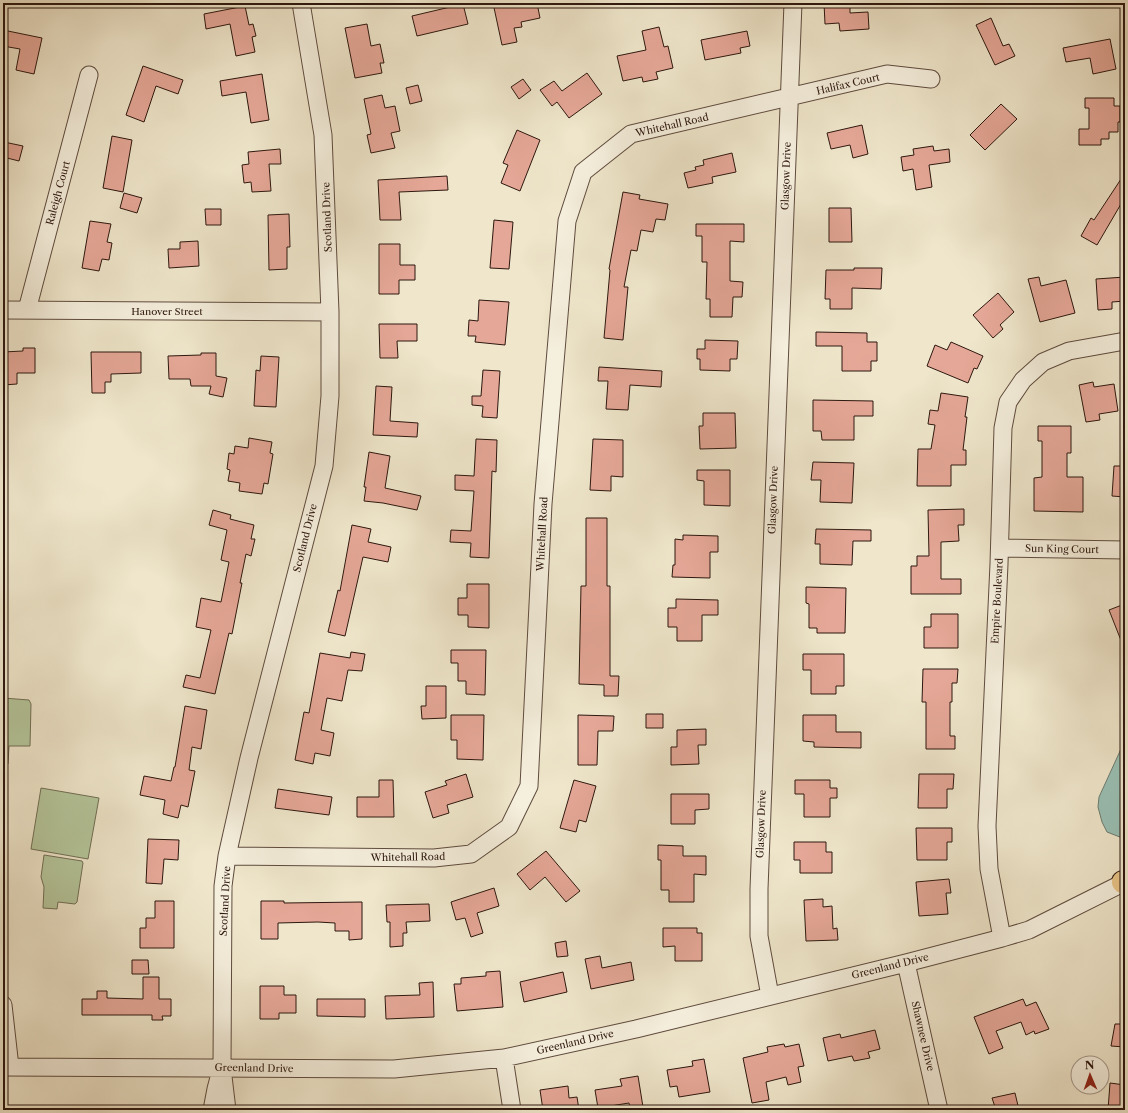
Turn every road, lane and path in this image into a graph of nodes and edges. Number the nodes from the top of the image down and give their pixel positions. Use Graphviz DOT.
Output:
graph roads {
  1 [pos="301,3"];
  2 [pos="793,3"];
  3 [pos="90,75"];
  4 [pos="931,79"];
  5 [pos="789,98"];
  6 [pos="3,310"];
  7 [pos="27,310"];
  8 [pos="330,312"];
  9 [pos="1125,341"];
  10 [pos="1000,548"];
  11 [pos="1125,550"];
  12 [pos="227,856"];
  13 [pos="1124,882"];
  14 [pos="1002,938"];
  15 [pos="906,963"];
  16 [pos="770,996"];
  17 [pos="3,1012"];
  18 [pos="504,1058"];
  19 [pos="6,1067"];
  20 [pos="222,1068"];
  21 [pos="212,1110"];
  22 [pos="227,1110"];
  23 [pos="512,1110"];
  24 [pos="939,1110"];
  1 -- 8 [label="street, Scotland Drive"];
  2 -- 5 [label="street, Glasgow Drive"];
  3 -- 7 [label="street, Raleigh Court"];
  4 -- 5 [label="street, Halifax Court"];
  5 -- 12 [label="street, Whitehall Road"];
  5 -- 16 [label="street, Glasgow Drive"];
  6 -- 7 [label="street, Hanover Street"];
  7 -- 8 [label="street, Hanover Street"];
  8 -- 12 [label="street, Scotland Drive"];
  9 -- 10 [label="street, Empire Boulevard"];
  10 -- 11 [label="street, Sun King Court"];
  10 -- 14 [label="street, Empire Boulevard"];
  12 -- 20 [label="street, Scotland Drive"];
  13 -- 14 [label="street, Greenland Drive"];
  14 -- 15 [label="street, Greenland Drive"];
  15 -- 16 [label="street, Greenland Drive"];
  15 -- 24 [label="street, Shawnee Drive"];
  16 -- 18 [label="street, Greenland Drive"];
  17 -- 19 [label="street"];
  18 -- 20 [label="street, Greenland Drive"];
  18 -- 23 [label="street"];
  19 -- 20 [label="street, Greenland Drive"];
  20 -- 21 [label="street"];
  20 -- 22 [label="street"];
}
